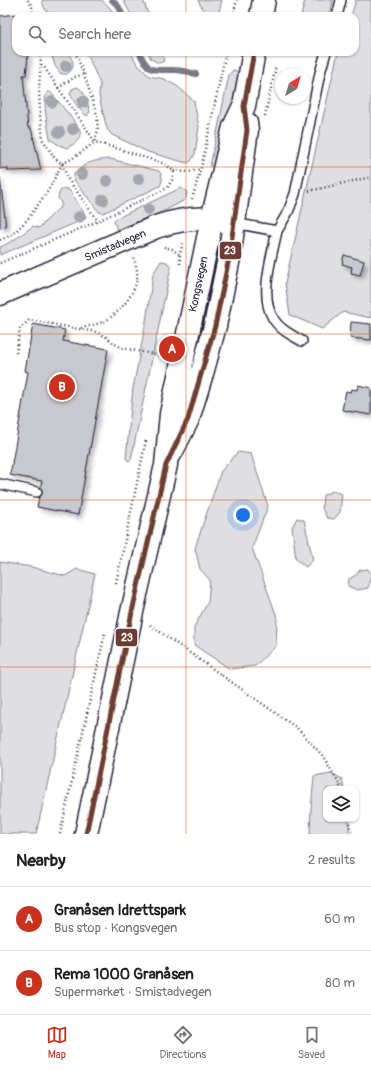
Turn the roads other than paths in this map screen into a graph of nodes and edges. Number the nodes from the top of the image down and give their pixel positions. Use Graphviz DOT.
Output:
graph roads {
  1 [pos="264,0"];
  2 [pos="341,0"];
  3 [pos="262,12"];
  4 [pos="338,12"];
  5 [pos="253,56"];
  6 [pos="325,56"];
  7 [pos="244,106"];
  8 [pos="212,219"];
  9 [pos="234,223"];
  10 [pos="277,231"];
  11 [pos="0,294"];
  12 [pos="302,341"];
  13 [pos="166,465"];
  14 [pos="0,484"];
  15 [pos="37,492"];
  16 [pos="86,834"];
  1 -- 3 [label="main road"];
  2 -- 4 [label="lane"];
  5 -- 7 [label="main road, Kongsvegen"];
  6 -- 10 [label="lane"];
  7 -- 8 [label="main road, Kongsvegen"];
  7 -- 9 [label="main road, Kongsvegen"];
  8 -- 9 [label="main road, Smistadvegen"];
  8 -- 11 [label="main road, Smistadvegen"];
  8 -- 13 [label="main road, Kongsvegen"];
  9 -- 10 [label="lane"];
  9 -- 13 [label="main road, Kongsvegen"];
  10 -- 12 [label="lane"];
  13 -- 16 [label="main road, Kongsvegen"];
  14 -- 15 [label="lane"];
}
